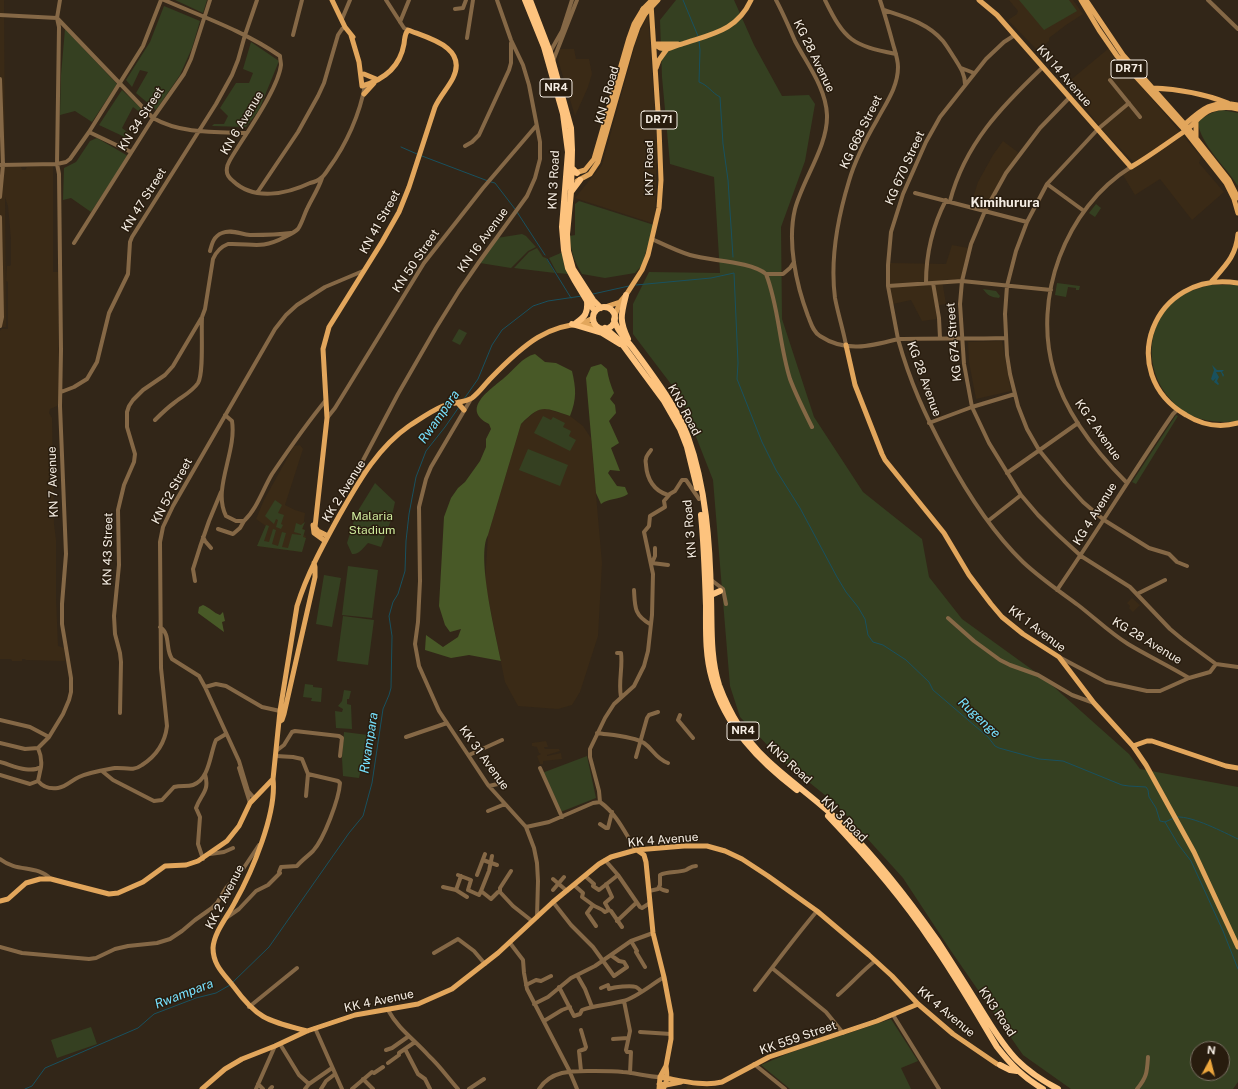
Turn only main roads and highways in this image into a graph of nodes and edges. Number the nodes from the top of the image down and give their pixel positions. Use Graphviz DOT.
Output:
graph roads {
  1 [pos="332,0"];
  2 [pos="525,0"];
  3 [pos="530,0"];
  4 [pos="651,0"];
  5 [pos="658,0"];
  6 [pos="751,0"];
  7 [pos="979,0"];
  8 [pos="1081,0"];
  9 [pos="1086,0"];
  10 [pos="644,12"];
  11 [pos="653,25"];
  12 [pos="351,35"];
  13 [pos="654,44"];
  14 [pos="667,47"];
  15 [pos="656,68"];
  16 [pos="364,74"];
  17 [pos="376,80"];
  18 [pos="364,84"];
  19 [pos="1152,88"];
  20 [pos="364,94"];
  21 [pos="1228,104"];
  22 [pos="1238,105"];
  23 [pos="1238,109"];
  24 [pos="1196,121"];
  25 [pos="1185,127"];
  26 [pos="1196,138"];
  27 [pos="1212,162"];
  28 [pos="1131,167"];
  29 [pos="572,171"];
  30 [pos="580,180"];
  31 [pos="568,181"];
  32 [pos="570,192"];
  33 [pos="1238,198"];
  34 [pos="1238,213"];
  35 [pos="1238,234"];
  36 [pos="1212,281"];
  37 [pos="1238,283"];
  38 [pos="626,295"];
  39 [pos="587,301"];
  40 [pos="620,302"];
  41 [pos="603,307"];
  42 [pos="594,314"];
  43 [pos="614,319"];
  44 [pos="583,323"];
  45 [pos="574,324"];
  46 [pos="596,326"];
  47 [pos="605,328"];
  48 [pos="846,345"];
  49 [pos="629,348"];
  50 [pos="457,402"];
  51 [pos="464,410"];
  52 [pos="1238,423"];
  53 [pos="326,538"];
  54 [pos="314,563"];
  55 [pos="708,579"];
  56 [pos="708,588"];
  57 [pos="722,593"];
  58 [pos="711,595"];
  59 [pos="279,722"];
  60 [pos="1133,746"];
  61 [pos="1238,768"];
  62 [pos="273,779"];
  63 [pos="267,785"];
  64 [pos="273,796"];
  65 [pos="860,846"];
  66 [pos="636,850"];
  67 [pos="0,901"];
  68 [pos="1238,947"];
  69 [pos="918,1004"];
  70 [pos="307,1031"];
  71 [pos="1006,1059"];
  72 [pos="666,1066"];
  73 [pos="1002,1066"];
  74 [pos="1012,1066"];
  75 [pos="1025,1067"];
  76 [pos="1017,1071"];
  77 [pos="660,1077"];
  78 [pos="667,1078"];
  79 [pos="684,1081"];
  80 [pos="659,1086"];
  81 [pos="664,1087"];
  82 [pos="202,1089"];
  83 [pos="1044,1089"];
  84 [pos="1058,1089"];
  1 -- 12 [label="main road"];
  2 -- 29 [label="highway, KN 3 Road / NR4"];
  3 -- 29 [label="highway, KN 3 Road / NR4"];
  4 -- 10 [label="main road, KN 5 Road / DR71, bridge"];
  4 -- 11 [label="main road, KN7 Road / DR71"];
  5 -- 10 [label="main road, KN 5 Road / DR71, bridge"];
  6 -- 14 [label="main road"];
  7 -- 28 [label="main road, KN 14 Avenue"];
  8 -- 25 [label="main road, DR71"];
  9 -- 19 [label="main road, DR71"];
  10 -- 29 [label="main road, KN 5 Road / DR71"];
  10 -- 30 [label="main road, KN 5 Road / DR71"];
  11 -- 13 [label="main road, KN7 Road / DR71"];
  11 -- 14 [label="main road"];
  12 -- 16 [label="main road"];
  12 -- 18 [label="main road"];
  13 -- 14 [label="main road"];
  13 -- 15 [label="main road, KN7 Road / DR71"];
  14 -- 15 [label="main road"];
  15 -- 38 [label="main road, KN7 Road / DR71"];
  16 -- 17 [label="main road"];
  16 -- 18 [label="main road"];
  17 -- 18 [label="main road"];
  17 -- 20 [label="main road"];
  17 -- 53 [label="main road, KN 41 Street"];
  19 -- 21 [label="main road"];
  19 -- 25 [label="main road, DR71"];
  21 -- 22 [label="main road"];
  21 -- 25 [label="main road"];
  23 -- 24 [label="main road"];
  24 -- 25 [label="main road"];
  24 -- 26 [label="main road"];
  25 -- 26 [label="main road"];
  25 -- 27 [label="main road"];
  25 -- 28 [label="main road, KG 2 Avenue"];
  26 -- 27 [label="main road"];
  27 -- 33 [label="main road"];
  27 -- 34 [label="main road"];
  29 -- 31 [label="highway, KN 3 Road / NR4"];
  30 -- 31 [label="main road"];
  30 -- 32 [label="highway"];
  31 -- 32 [label="highway, KN 3 Road / NR4"];
  31 -- 39 [label="highway, KN 3 Road / NR4"];
  32 -- 41 [label="highway, KN 3 Road / NR4"];
  35 -- 36 [label="main road"];
  36 -- 37 [label="main road"];
  36 -- 52 [label="main road"];
  38 -- 40 [label="main road, KN7 Road / DR71"];
  38 -- 49 [label="highway"];
  39 -- 42 [label="highway, KN 3 Road / NR4"];
  39 -- 45 [label="highway"];
  40 -- 41 [label="main road"];
  40 -- 43 [label="main road, KN7 Road / DR71"];
  41 -- 42 [label="highway"];
  41 -- 43 [label="highway, NR4"];
  42 -- 44 [label="main road"];
  42 -- 46 [label="highway, NR4"];
  43 -- 47 [label="highway"];
  43 -- 49 [label="highway, KN3 Road / NR4"];
  44 -- 45 [label="main road"];
  44 -- 46 [label="main road"];
  45 -- 49 [label="highway"];
  45 -- 50 [label="main road, KK 2 Avenue"];
  46 -- 47 [label="highway, NR4"];
  47 -- 49 [label="highway, KN 3 Road / NR4"];
  48 -- 60 [label="main road, KK 1 Avenue"];
  49 -- 55 [label="highway, KN 3 Road / NR4"];
  49 -- 55 [label="highway, KN3 Road / NR4"];
  50 -- 51 [label="main road"];
  50 -- 53 [label="main road, KK 2 Avenue"];
  53 -- 54 [label="main road, KK 2 Avenue"];
  54 -- 59 [label="main road, KK 2 Avenue"];
  54 -- 59 [label="main road"];
  55 -- 56 [label="highway, KN 3 Road / NR4"];
  56 -- 58 [label="highway, KN3 Road / NR4"];
  56 -- 65 [label="highway, KN 3 Road / NR4"];
  57 -- 58 [label="highway"];
  58 -- 65 [label="highway, KN3 Road / NR4"];
  59 -- 62 [label="main road, KK 2 Avenue"];
  60 -- 61 [label="main road"];
  60 -- 68 [label="main road, KK 1 Avenue"];
  62 -- 63 [label="main road"];
  62 -- 64 [label="main road, KK 2 Avenue"];
  63 -- 64 [label="main road"];
  63 -- 67 [label="main road"];
  64 -- 70 [label="main road, KK 2 Avenue"];
  65 -- 71 [label="highway, KN 3 Road / NR4"];
  65 -- 75 [label="highway, KN3 Road / NR4"];
  66 -- 69 [label="main road, KK 4 Avenue"];
  66 -- 70 [label="main road, KK 4 Avenue"];
  66 -- 72 [label="main road"];
  69 -- 73 [label="main road, KK 4 Avenue"];
  69 -- 79 [label="main road, KK 559 Street"];
  70 -- 82 [label="main road, KK 4 Avenue"];
  71 -- 73 [label="highway"];
  71 -- 74 [label="highway, KN 3 Road / NR4"];
  72 -- 77 [label="main road"];
  72 -- 78 [label="main road"];
  73 -- 74 [label="main road"];
  73 -- 76 [label="highway"];
  74 -- 75 [label="main road"];
  74 -- 76 [label="highway, KN 3 Road / NR4"];
  75 -- 84 [label="highway, KN3 Road / NR4"];
  76 -- 83 [label="highway, KN 3 Road / NR4"];
  77 -- 78 [label="main road, KK 559 Street"];
  77 -- 80 [label="main road"];
  78 -- 79 [label="main road, KK 559 Street"];
  78 -- 81 [label="main road"];
  79 -- 81 [label="main road, KK 559 Street"];
  80 -- 81 [label="main road, KK 559 Street"];
}
